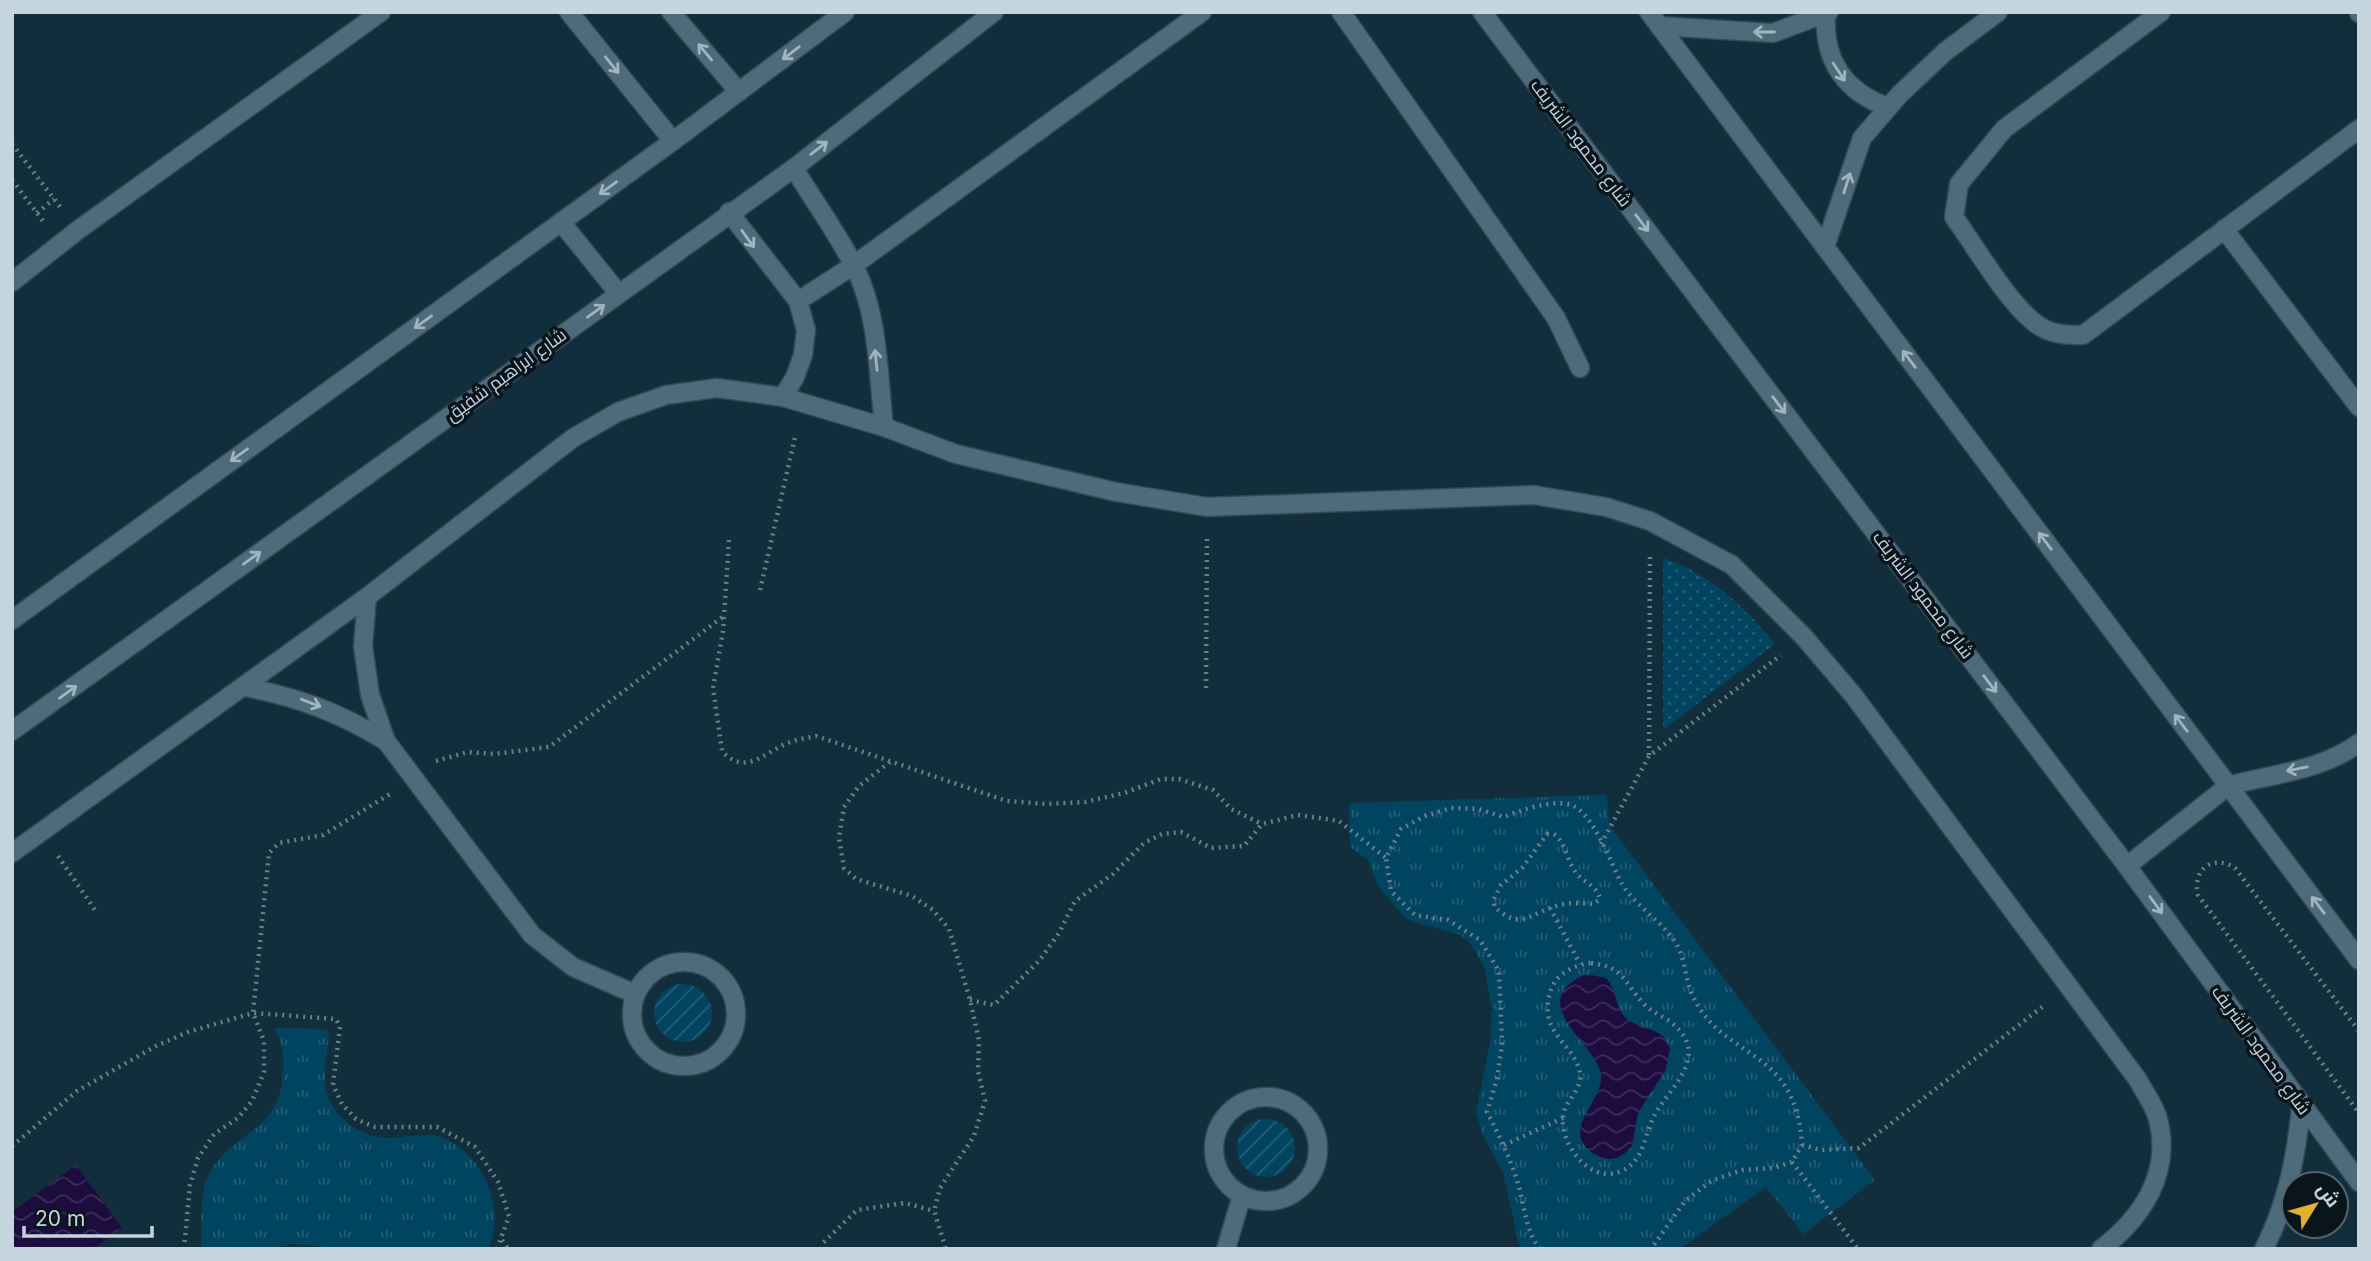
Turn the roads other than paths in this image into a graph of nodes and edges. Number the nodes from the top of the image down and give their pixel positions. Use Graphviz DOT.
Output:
graph roads {
  1 [pos="381,12"];
  2 [pos="569,12"];
  3 [pos="671,12"];
  4 [pos="845,12"];
  5 [pos="994,12"];
  6 [pos="1202,12"];
  7 [pos="1341,12"];
  8 [pos="1482,12"];
  9 [pos="1998,12"];
  10 [pos="2161,12"];
  11 [pos="1828,13"];
  12 [pos="1654,19"];
  13 [pos="739,92"];
  14 [pos="1888,107"];
  15 [pos="2359,129"];
  16 [pos="673,141"];
  17 [pos="793,168"];
  18 [pos="729,212"];
  19 [pos="561,222"];
  20 [pos="2224,229"];
  21 [pos="1825,247"];
  22 [pos="854,265"];
  23 [pos="12,282"];
  24 [pos="619,294"];
  25 [pos="798,301"];
  26 [pos="1580,368"];
  27 [pos="783,397"];
  28 [pos="2359,407"];
  29 [pos="884,427"];
  30 [pos="367,597"];
  31 [pos="12,620"];
  32 [pos="244,687"];
  33 [pos="12,732"];
  34 [pos="386,741"];
  35 [pos="2359,743"];
  36 [pos="2228,786"];
  37 [pos="12,853"];
  38 [pos="2127,866"];
  39 [pos="2359,960"];
  40 [pos="635,994"];
  41 [pos="2301,1108"];
  42 [pos="2359,1182"];
  43 [pos="1242,1195"];
  44 [pos="1226,1249"];
  45 [pos="2101,1249"];
  46 [pos="2264,1249"];
  1 -- 23 [label="street"];
  2 -- 16 [label="street, one-way"];
  13 -- 3 [label="street, one-way"];
  4 -- 13 [label="street, one-way"];
  17 -- 5 [label="street, شارع ابراهيم شفيق, one-way"];
  6 -- 22 [label="street"];
  7 -- 26 [label="street"];
  8 -- 38 [label="street, شارع محمود الشريف, one-way"];
  9 -- 14 [label="street"];
  10 -- 20 [label="street"];
  11 -- 12 [label="street, one-way"];
  11 -- 14 [label="street, one-way"];
  12 -- 21 [label="street"];
  13 -- 16 [label="street"];
  21 -- 14 [label="street, one-way"];
  15 -- 20 [label="street"];
  16 -- 19 [label="street, one-way"];
  17 -- 18 [label="street, شارع ابراهيم شفيق"];
  17 -- 22 [label="street"];
  18 -- 24 [label="street, شارع ابراهيم شفيق"];
  18 -- 25 [label="street, one-way"];
  19 -- 24 [label="street"];
  19 -- 31 [label="street, one-way"];
  20 -- 28 [label="street"];
  36 -- 21 [label="street, one-way"];
  22 -- 25 [label="street"];
  29 -- 22 [label="street, one-way"];
  33 -- 24 [label="street, شارع ابراهيم شفيق, one-way"];
  25 -- 27 [label="street"];
  27 -- 29 [label="street"];
  27 -- 30 [label="street"];
  29 -- 45 [label="street"];
  30 -- 32 [label="street"];
  30 -- 34 [label="street"];
  32 -- 34 [label="street, one-way"];
  32 -- 37 [label="street"];
  34 -- 40 [label="street"];
  35 -- 36 [label="street, one-way"];
  36 -- 38 [label="street"];
  39 -- 36 [label="street, one-way"];
  38 -- 41 [label="street, شارع محمود الشريف, one-way"];
  40 -- 40 [label="street"];
  41 -- 42 [label="street, شارع محمود الشريف"];
  41 -- 46 [label="street"];
  43 -- 43 [label="street"];
  43 -- 44 [label="street"];
}
